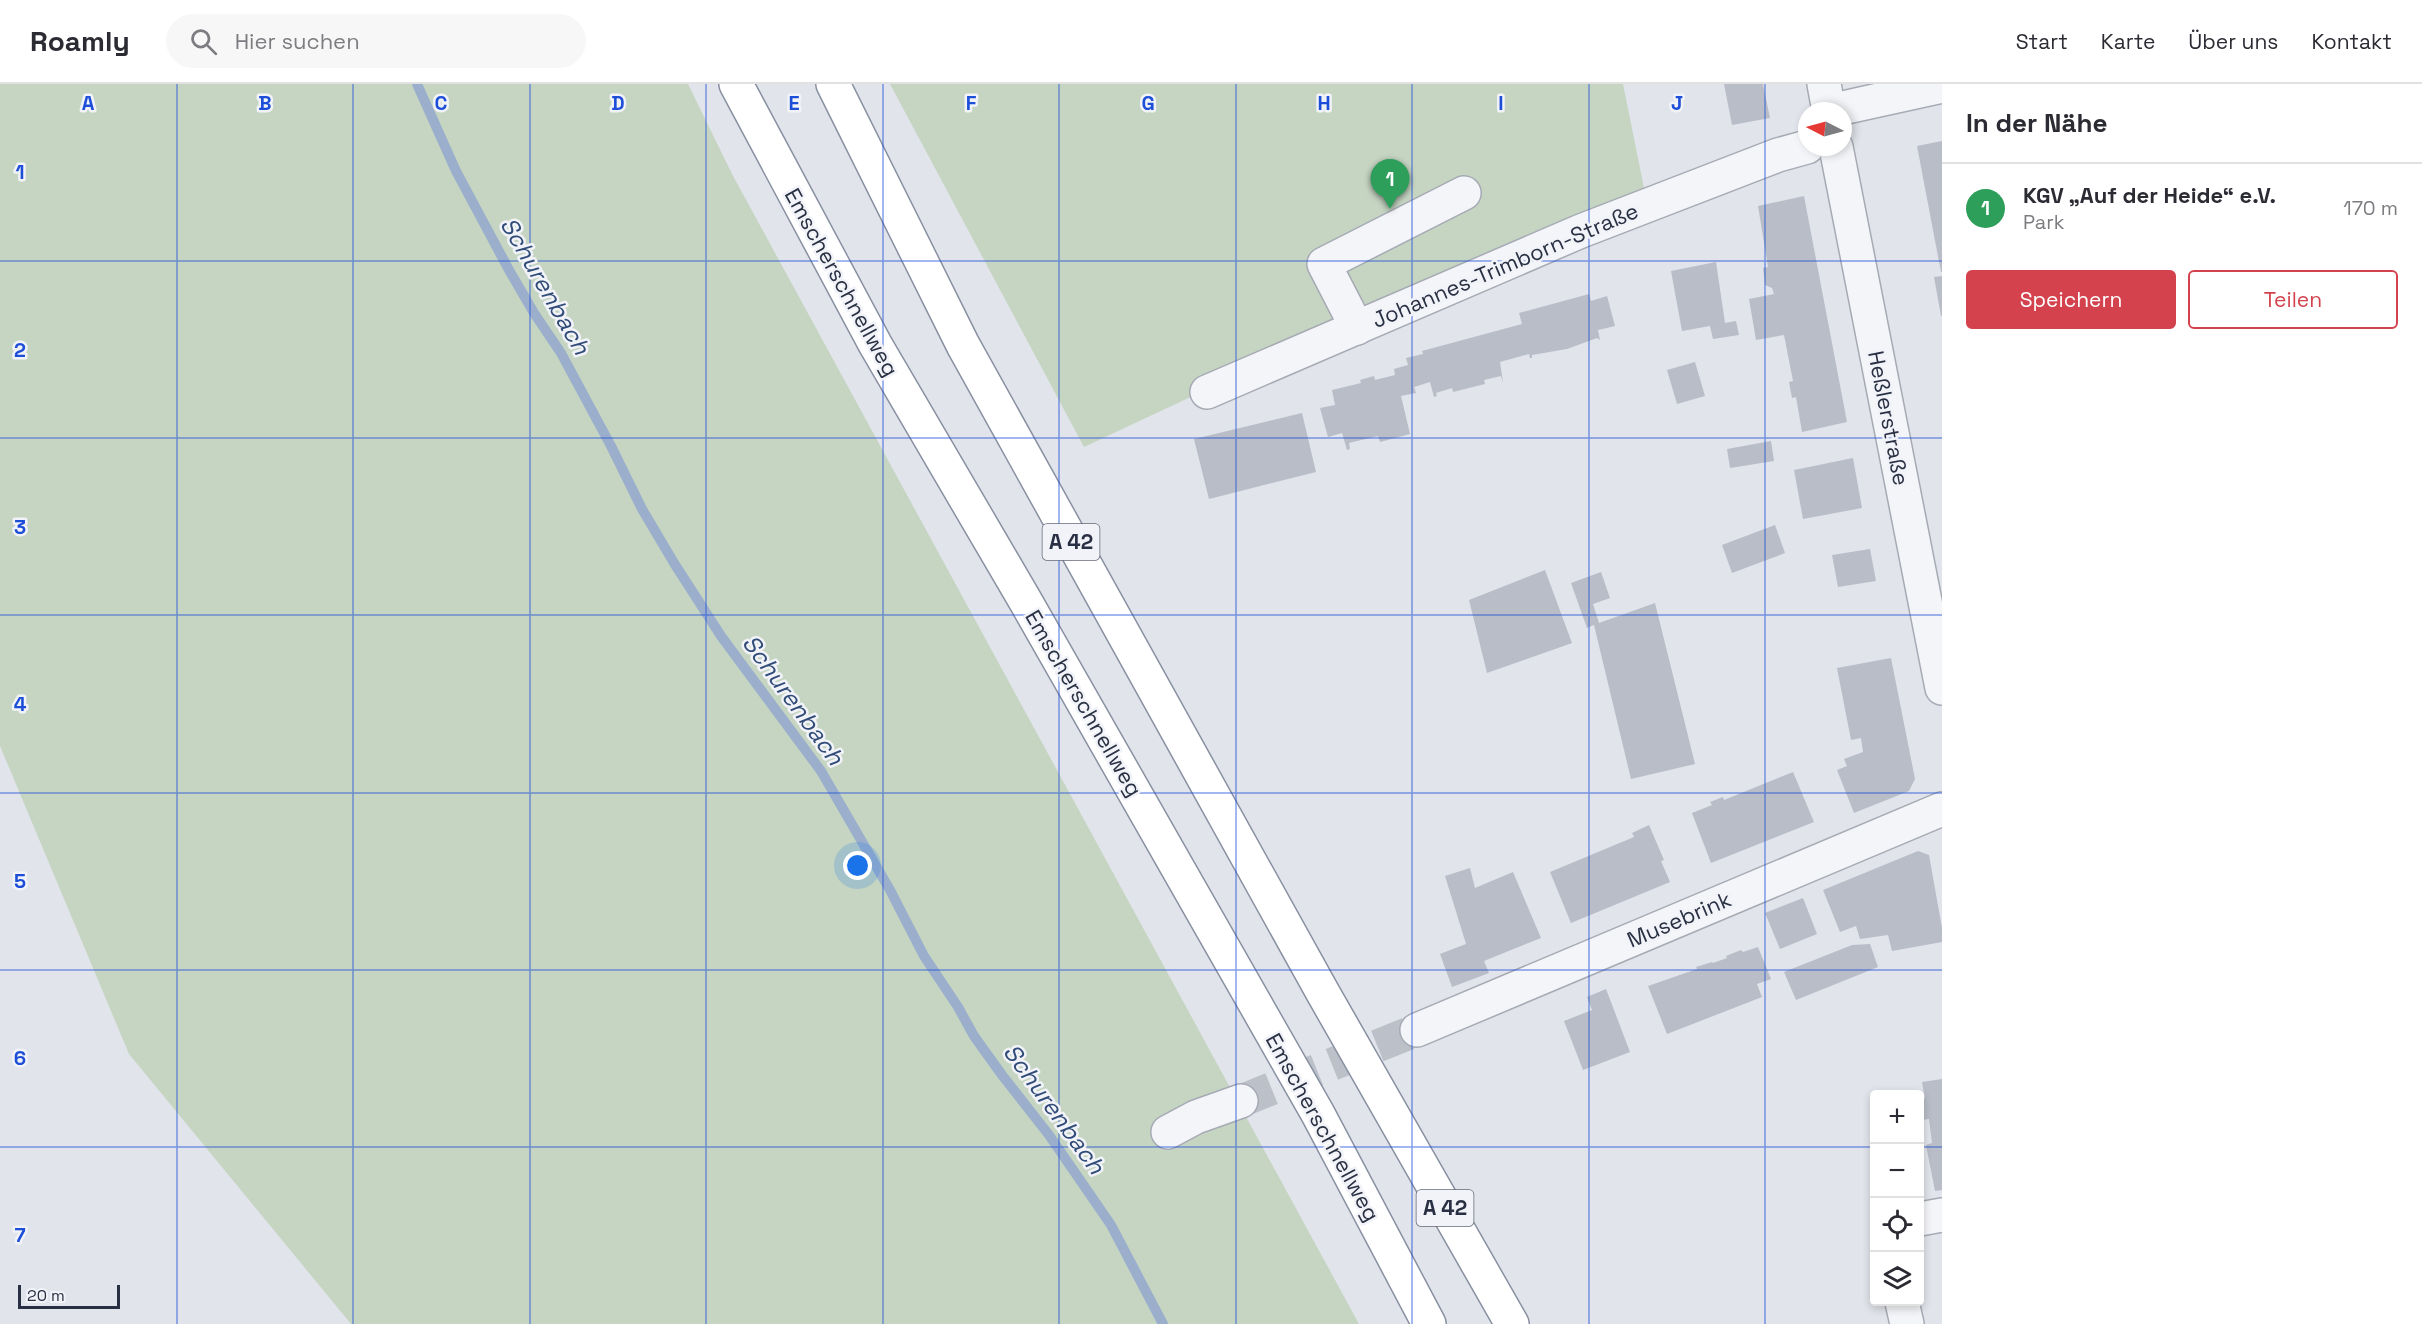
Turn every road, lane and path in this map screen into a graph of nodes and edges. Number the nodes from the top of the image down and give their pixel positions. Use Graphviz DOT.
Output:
graph roads {
  1 [pos="735,84"];
  2 [pos="833,84"];
  3 [pos="1824,84"];
  4 [pos="1942,86"];
  5 [pos="1827,102"];
  6 [pos="1852,106"];
  7 [pos="1798,150"];
  8 [pos="1838,156"];
  9 [pos="1464,193"];
  10 [pos="1357,328"];
  11 [pos="1207,392"];
  12 [pos="1942,688"];
  13 [pos="1942,809"];
  14 [pos="1417,1030"];
  15 [pos="1241,1101"];
  16 [pos="1168,1132"];
  17 [pos="1942,1215"];
  18 [pos="1924,1219"];
  19 [pos="1903,1306"];
  20 [pos="1429,1324"];
  21 [pos="1512,1324"];
  22 [pos="1906,1324"];
  1 -- 20 [label="highway, Emscherschnellweg"];
  2 -- 21 [label="highway, A 42"];
  3 -- 5 [label="street"];
  4 -- 6 [label="street"];
  7 -- 10 [label="street, Johannes-Trimborn-Straße"];
  8 -- 12 [label="street, Heßlerstraße"];
  9 -- 10 [label="street"];
  10 -- 11 [label="street, Johannes-Trimborn-Straße"];
  13 -- 14 [label="street, Musebrink"];
  15 -- 16 [label="street"];
  17 -- 18 [label="street"];
  19 -- 22 [label="street"];
}
